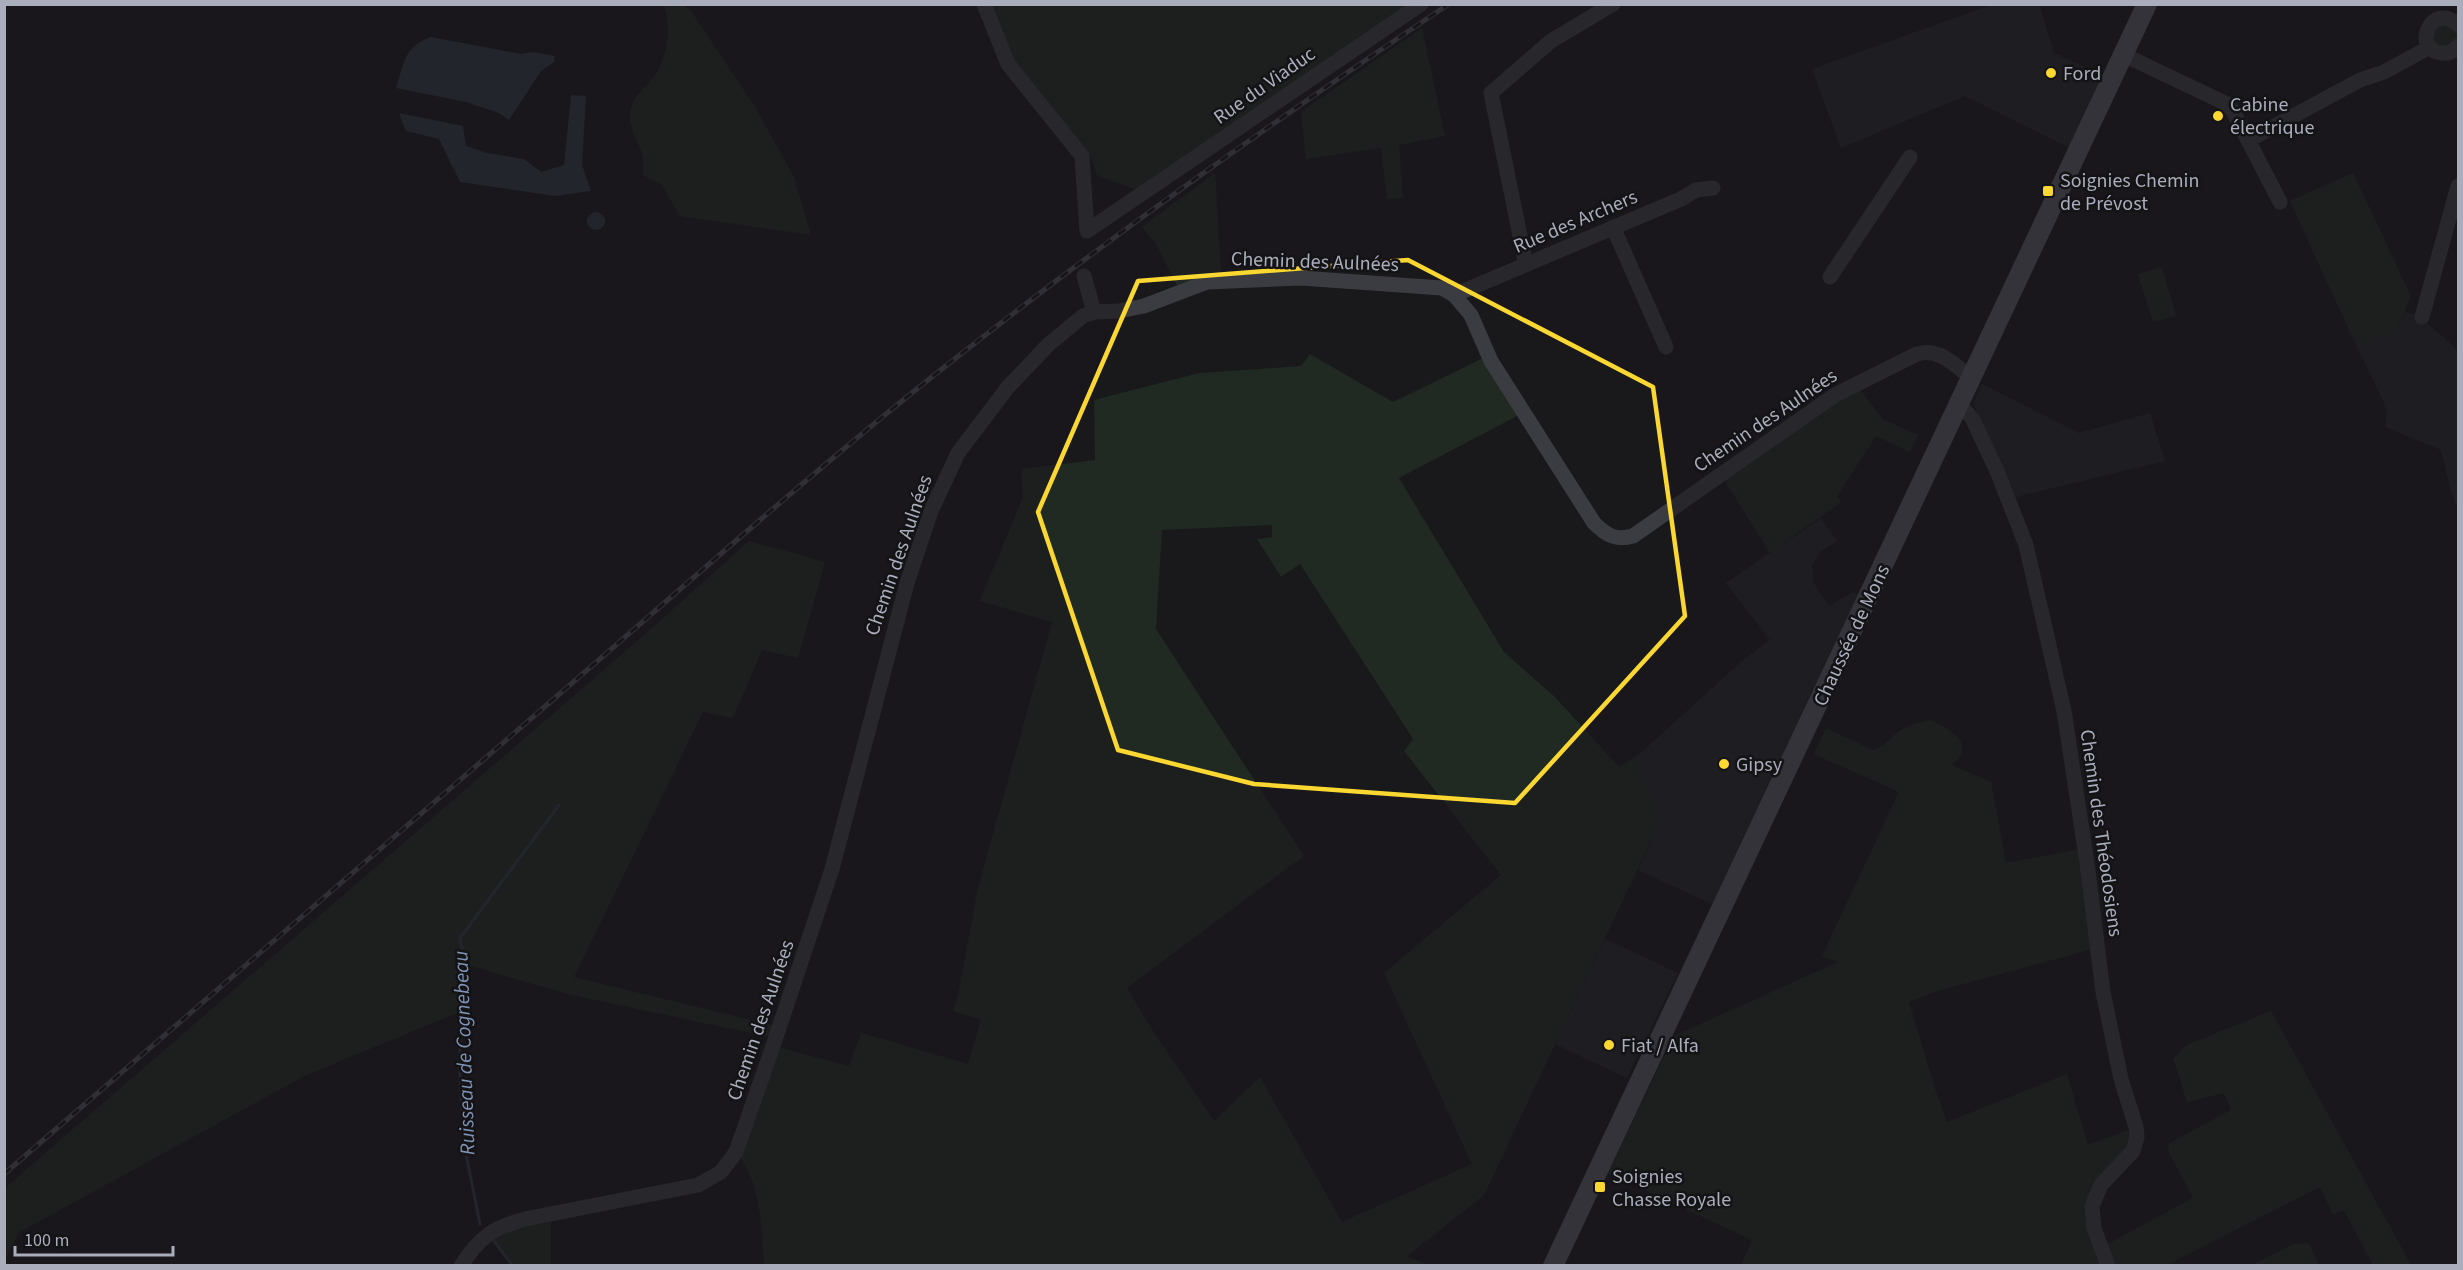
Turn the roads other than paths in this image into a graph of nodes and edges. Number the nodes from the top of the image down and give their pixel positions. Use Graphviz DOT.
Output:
graph roads {
  1 [pos="984,4"];
  2 [pos="1421,4"];
  3 [pos="1613,4"];
  4 [pos="2147,4"];
  5 [pos="2458,25"];
  6 [pos="2458,46"];
  7 [pos="2430,47"];
  8 [pos="2124,55"];
  9 [pos="2249,140"];
  10 [pos="1910,157"];
  11 [pos="2458,186"];
  12 [pos="1713,188"];
  13 [pos="2280,202"];
  14 [pos="1613,227"];
  15 [pos="1526,265"];
  16 [pos="1084,276"];
  17 [pos="1830,278"];
  18 [pos="1455,295"];
  19 [pos="1094,312"];
  20 [pos="2422,317"];
  21 [pos="1666,347"];
  22 [pos="1971,378"];
  23 [pos="1959,404"];
  24 [pos="461,1266"];
  25 [pos="1553,1266"];
  26 [pos="2108,1266"];
  1 -- 2 [label="street, Rue du Viaduc"];
  3 -- 15 [label="street"];
  4 -- 8 [label="main road, Chaussée de Mons"];
  5 -- 7 [label="street"];
  6 -- 7 [label="street"];
  7 -- 9 [label="street"];
  8 -- 9 [label="street"];
  8 -- 22 [label="main road, Chaussée de Mons"];
  9 -- 13 [label="street"];
  10 -- 17 [label="street"];
  11 -- 20 [label="street"];
  12 -- 14 [label="street, Rue des Archers"];
  14 -- 15 [label="street, Rue des Archers"];
  14 -- 21 [label="street"];
  15 -- 18 [label="street, Rue des Archers"];
  16 -- 19 [label="street"];
  18 -- 19 [label="street, Chemin des Aulnées"];
  18 -- 22 [label="street, Chemin des Aulnées"];
  19 -- 24 [label="street, Chemin des Aulnées"];
  22 -- 23 [label="main road, Chaussée de Mons"];
  23 -- 25 [label="main road, Chaussée de Mons"];
  23 -- 26 [label="street, Chemin des Théodosiens"];
}
